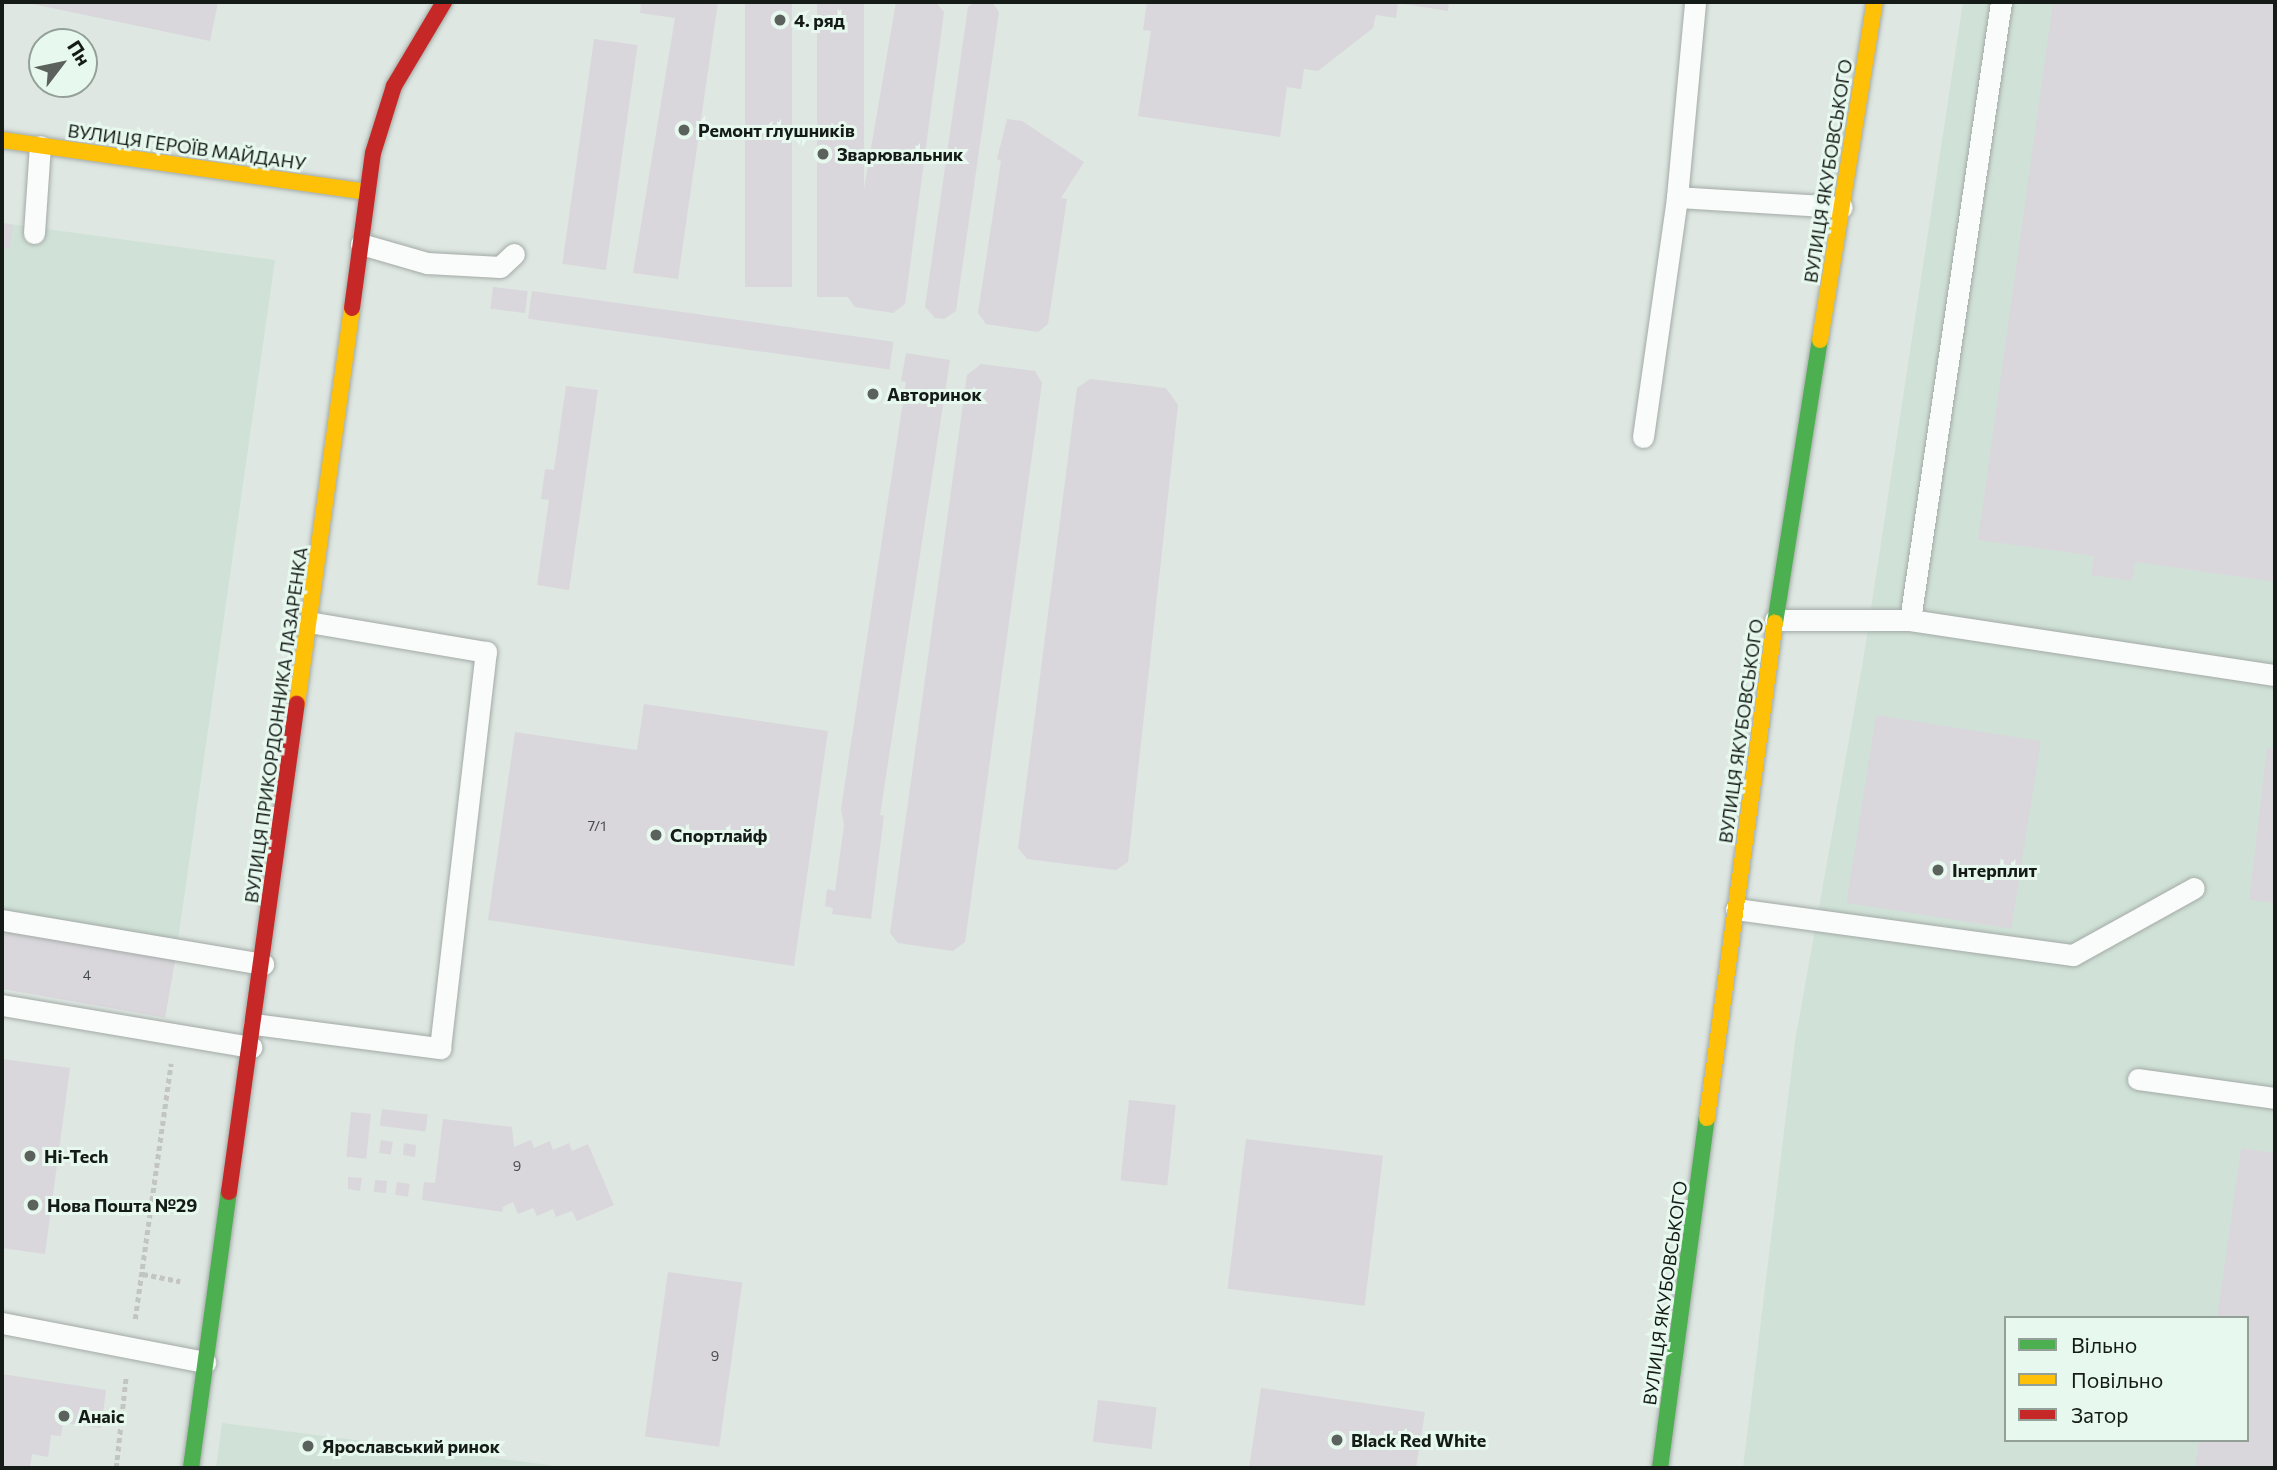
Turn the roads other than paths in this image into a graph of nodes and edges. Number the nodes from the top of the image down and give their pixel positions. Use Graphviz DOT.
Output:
graph roads {
  1 [pos="444,2"];
  2 [pos="1695,2"];
  3 [pos="1875,2"];
  4 [pos="2001,2"];
  5 [pos="2,141"];
  6 [pos="40,146"];
  7 [pos="366,192"];
  8 [pos="1677,197"];
  9 [pos="1842,207"];
  10 [pos="34,233"];
  11 [pos="361,244"];
  12 [pos="514,254"];
  13 [pos="1643,437"];
  14 [pos="1775,620"];
  15 [pos="1910,620"];
  16 [pos="309,622"];
  17 [pos="2275,675"];
  18 [pos="2194,888"];
  19 [pos="1736,909"];
  20 [pos="2,920"];
  21 [pos="263,964"];
  22 [pos="2,1005"];
  23 [pos="254,1024"];
  24 [pos="251,1047"];
  25 [pos="2138,1079"];
  26 [pos="2275,1098"];
  27 [pos="2,1323"];
  28 [pos="205,1362"];
  29 [pos="191,1468"];
  30 [pos="1660,1468"];
  1 -- 7 [label="street, ВУЛИЦЯ ПРИКОРДОННИКА ЛАЗАРЕНКА"];
  2 -- 8 [label="lane"];
  3 -- 9 [label="street, ВУЛИЦЯ ЯКУБОВСЬКОГО"];
  4 -- 15 [label="lane"];
  5 -- 6 [label="street, ВУЛИЦЯ ГЕРОЇВ МАЙДАНУ"];
  6 -- 7 [label="street, ВУЛИЦЯ ГЕРОЇВ МАЙДАНУ"];
  6 -- 10 [label="lane"];
  7 -- 11 [label="street, ВУЛИЦЯ ПРИКОРДОННИКА ЛАЗАРЕНКА"];
  8 -- 9 [label="lane"];
  8 -- 13 [label="lane"];
  9 -- 14 [label="street, ВУЛИЦЯ ЯКУБОВСЬКОГО"];
  11 -- 12 [label="lane"];
  11 -- 16 [label="street, ВУЛИЦЯ ПРИКОРДОННИКА ЛАЗАРЕНКА"];
  14 -- 15 [label="lane"];
  14 -- 19 [label="street, ВУЛИЦЯ ЯКУБОВСЬКОГО"];
  15 -- 17 [label="lane"];
  16 -- 21 [label="street, ВУЛИЦЯ ПРИКОРДОННИКА ЛАЗАРЕНКА"];
  16 -- 23 [label="lane"];
  18 -- 19 [label="lane"];
  19 -- 30 [label="street, ВУЛИЦЯ ЯКУБОВСЬКОГО"];
  20 -- 21 [label="lane"];
  21 -- 23 [label="street, ВУЛИЦЯ ПРИКОРДОННИКА ЛАЗАРЕНКА"];
  22 -- 24 [label="lane"];
  23 -- 24 [label="street, ВУЛИЦЯ ПРИКОРДОННИКА ЛАЗАРЕНКА"];
  24 -- 28 [label="street, ВУЛИЦЯ ПРИКОРДОННИКА ЛАЗАРЕНКА"];
  25 -- 26 [label="lane"];
  27 -- 28 [label="lane"];
  28 -- 29 [label="street, ВУЛИЦЯ ПРИКОРДОННИКА ЛАЗАРЕНКА"];
}
